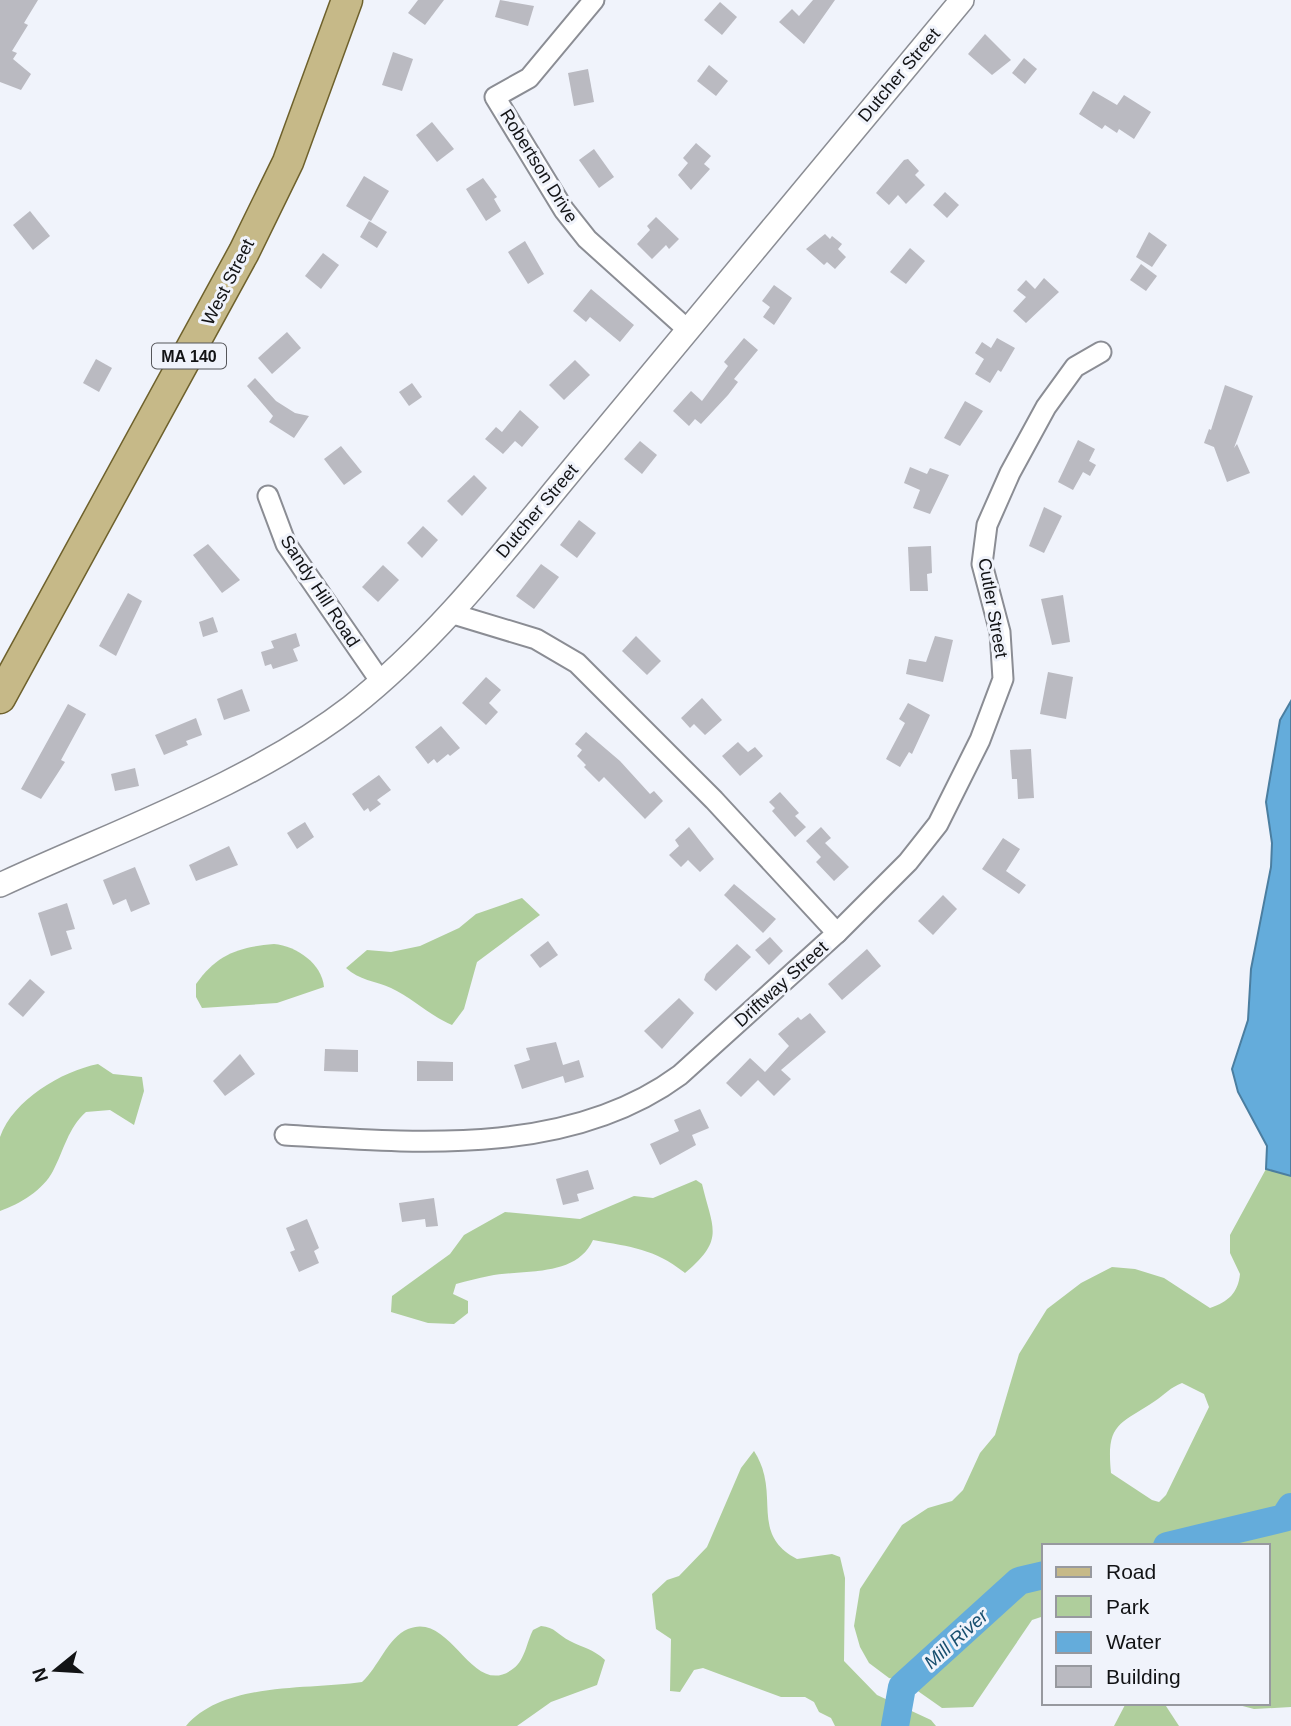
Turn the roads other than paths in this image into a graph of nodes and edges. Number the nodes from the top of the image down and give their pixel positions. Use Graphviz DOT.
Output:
graph roads {
  1 [pos="347,0"];
  2 [pos="594,0"];
  3 [pos="962,0"];
  4 [pos="688,330"];
  5 [pos="1101,352"];
  6 [pos="268,496"];
  7 [pos="450,613"];
  8 [pos="381,682"];
  9 [pos="0,698"];
  10 [pos="0,885"];
  11 [pos="837,933"];
  12 [pos="285,1135"];
  1 -- 9 [label="main road, West Street / MA 140"];
  2 -- 4 [label="street, Robertson Drive"];
  3 -- 4 [label="street, Dutcher Street"];
  4 -- 7 [label="street, Dutcher Street"];
  5 -- 11 [label="street, Cutler Street"];
  6 -- 8 [label="street, Sandy Hill Road"];
  7 -- 8 [label="street, Dutcher Street"];
  7 -- 11 [label="street, Driftway Street"];
  8 -- 10 [label="street, Dutcher Street"];
  11 -- 12 [label="street, Driftway Street"];
}
